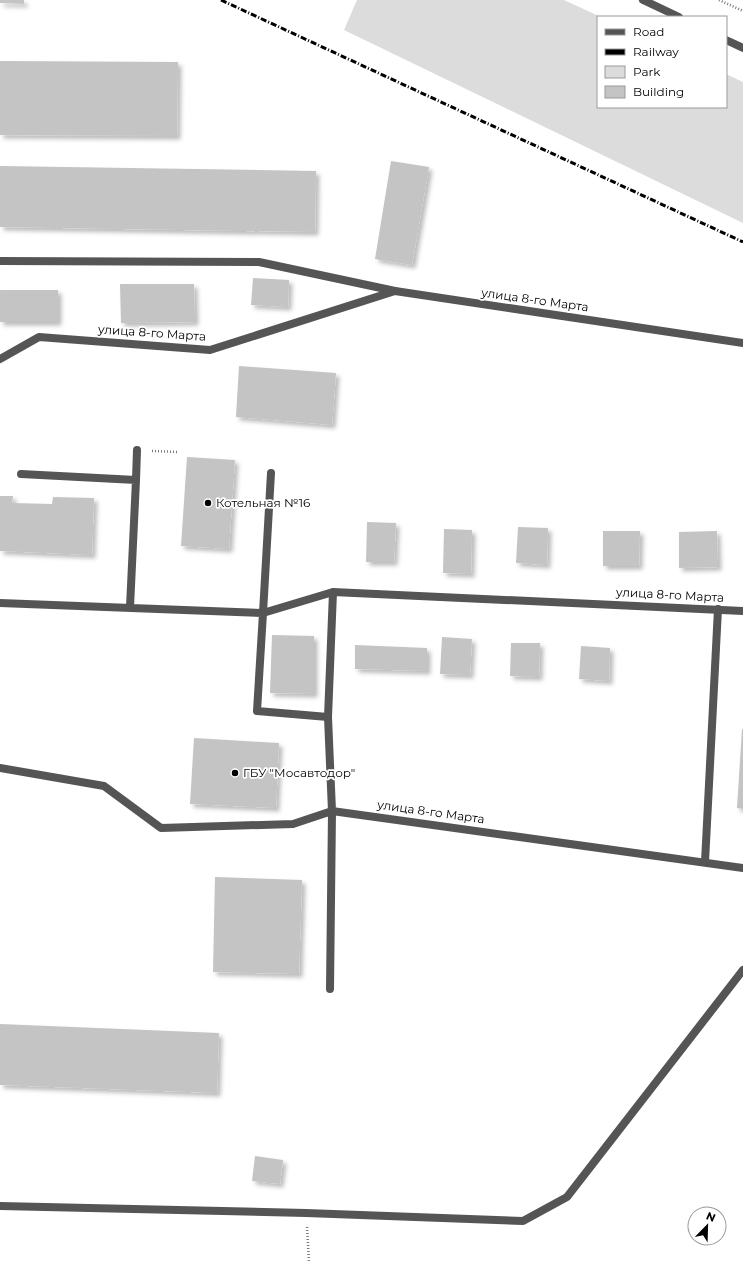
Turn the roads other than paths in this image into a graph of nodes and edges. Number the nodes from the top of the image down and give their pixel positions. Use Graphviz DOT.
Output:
graph roads {
  1 [pos="643,0"];
  2 [pos="676,16"];
  3 [pos="727,40"];
  4 [pos="743,48"];
  5 [pos="0,261"];
  6 [pos="395,291"];
  7 [pos="743,343"];
  8 [pos="0,359"];
  9 [pos="137,450"];
  10 [pos="271,473"];
  11 [pos="21,474"];
  12 [pos="136,480"];
  13 [pos="333,592"];
  14 [pos="0,603"];
  15 [pos="130,608"];
  16 [pos="718,609"];
  17 [pos="743,611"];
  18 [pos="262,613"];
  19 [pos="328,717"];
  20 [pos="0,768"];
  21 [pos="332,811"];
  22 [pos="705,862"];
  23 [pos="743,868"];
  24 [pos="743,970"];
  25 [pos="330,989"];
  26 [pos="0,1206"];
  1 -- 2 [label="street"];
  3 -- 4 [label="street"];
  5 -- 6 [label="street, улица 8-го Марта"];
  6 -- 7 [label="street, улица 8-го Марта"];
  6 -- 8 [label="street, улица 8-го Марта"];
  9 -- 12 [label="street"];
  10 -- 18 [label="street"];
  11 -- 12 [label="street"];
  12 -- 15 [label="street"];
  13 -- 16 [label="street, улица 8-го Марта"];
  13 -- 18 [label="street, улица 8-го Марта"];
  13 -- 19 [label="street"];
  14 -- 15 [label="street, улица 8-го Марта"];
  15 -- 18 [label="street, улица 8-го Марта"];
  16 -- 17 [label="street, улица 8-го Марта"];
  16 -- 22 [label="street"];
  18 -- 19 [label="street"];
  19 -- 21 [label="street"];
  20 -- 21 [label="street"];
  21 -- 22 [label="street, улица 8-го Марта"];
  21 -- 25 [label="street"];
  22 -- 23 [label="street, улица 8-го Марта"];
  24 -- 26 [label="street"];
}
